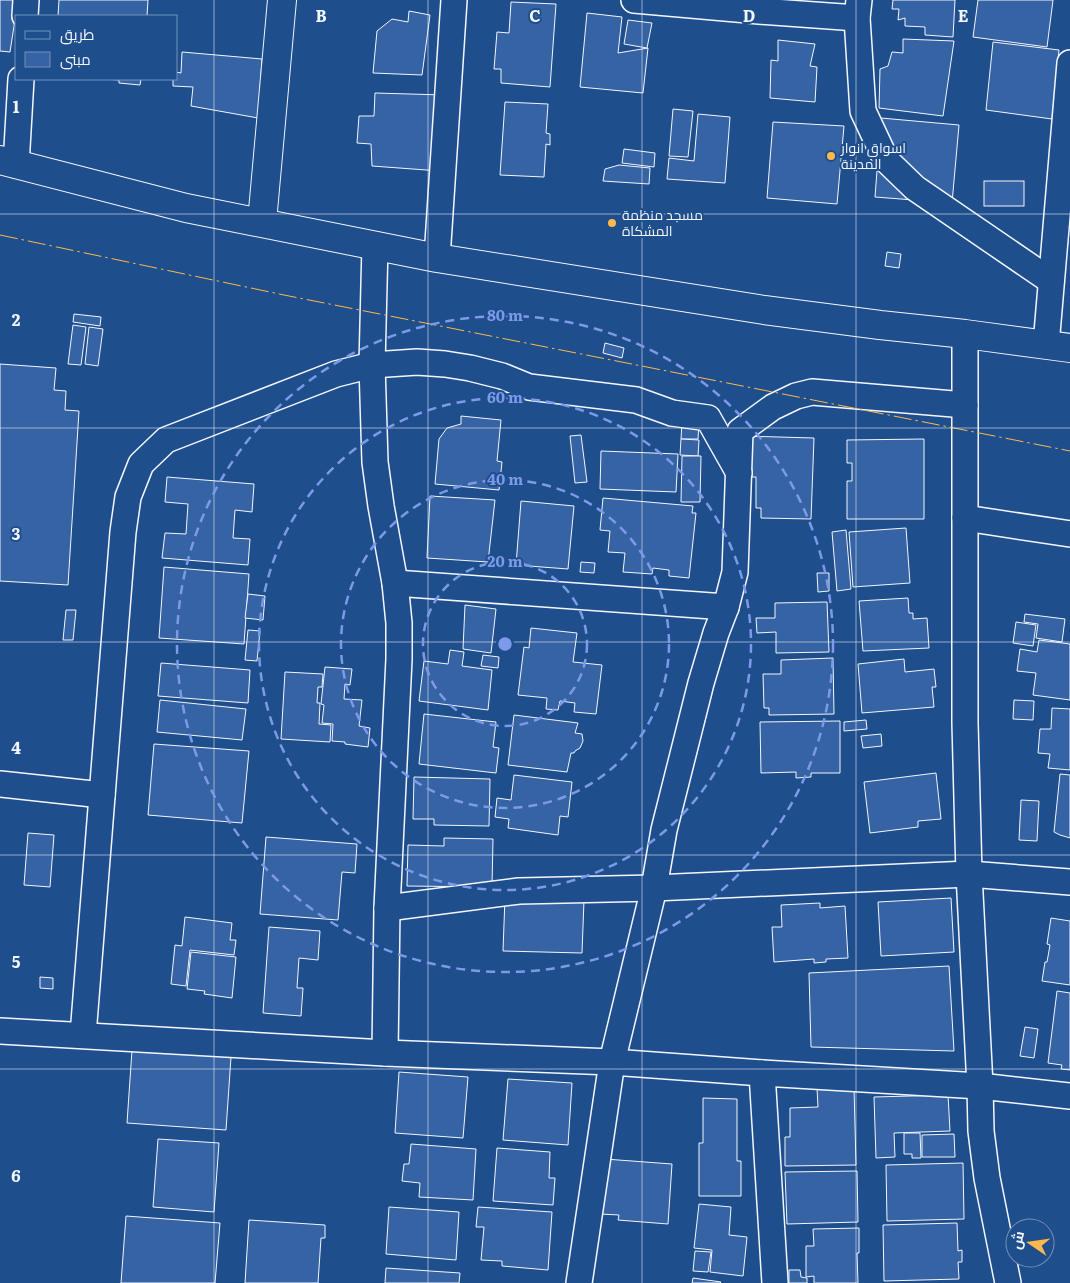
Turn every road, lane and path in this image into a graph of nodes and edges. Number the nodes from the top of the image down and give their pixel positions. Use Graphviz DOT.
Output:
graph roads {
  1 [pos="26,0"];
  2 [pos="282,0"];
  3 [pos="454,0"];
  4 [pos="634,0"];
  5 [pos="678,2"];
  6 [pos="858,9"];
  7 [pos="25,15"];
  8 [pos="1070,73"];
  9 [pos="21,80"];
  10 [pos="8,162"];
  11 [pos="262,222"];
  12 [pos="375,245"];
  13 [pos="437,258"];
  14 [pos="1051,281"];
  15 [pos="965,334"];
  16 [pos="1058,346"];
  17 [pos="372,365"];
  18 [pos="965,404"];
  19 [pos="739,472"];
  20 [pos="965,518"];
  21 [pos="1070,534"];
  22 [pos="395,583"];
  23 [pos="726,606"];
  24 [pos="0,784"];
  25 [pos="102,795"];
  26 [pos="969,874"];
  27 [pos="1070,882"];
  28 [pos="654,888"];
  29 [pos="387,908"];
  30 [pos="0,1031"];
  31 [pos="82,1035"];
  32 [pos="385,1053"];
  33 [pos="612,1062"];
  34 [pos="762,1073"];
  35 [pos="980,1086"];
  36 [pos="1070,1096"];
  37 [pos="579,1283"];
  38 [pos="775,1283"];
  39 [pos="1008,1283"];
  1 -- 7 [label="street"];
  2 -- 11 [label="street"];
  3 -- 13 [label="street"];
  4 -- 5 [label="street"];
  5 -- 6 [label="street"];
  6 -- 14 [label="street"];
  8 -- 14 [label="street"];
  9 -- 10 [label="street"];
  10 -- 11 [label="street"];
  11 -- 12 [label="street"];
  12 -- 13 [label="street"];
  12 -- 17 [label="street"];
  13 -- 15 [label="street"];
  14 -- 16 [label="street"];
  15 -- 16 [label="street"];
  15 -- 18 [label="street"];
  17 -- 19 [label="street"];
  17 -- 22 [label="street"];
  17 -- 25 [label="street"];
  18 -- 19 [label="street"];
  18 -- 20 [label="street"];
  19 -- 23 [label="street"];
  20 -- 21 [label="street"];
  20 -- 26 [label="street"];
  22 -- 23 [label="street"];
  22 -- 29 [label="street"];
  23 -- 28 [label="street"];
  24 -- 25 [label="street"];
  25 -- 31 [label="street"];
  26 -- 27 [label="street"];
  26 -- 28 [label="street"];
  26 -- 35 [label="street"];
  28 -- 29 [label="street"];
  28 -- 33 [label="street"];
  29 -- 32 [label="street"];
  30 -- 31 [label="street"];
  31 -- 32 [label="street"];
  32 -- 33 [label="street"];
  33 -- 34 [label="street"];
  33 -- 37 [label="street"];
  34 -- 35 [label="street"];
  34 -- 38 [label="street"];
  35 -- 36 [label="street"];
  35 -- 39 [label="street"];
}
